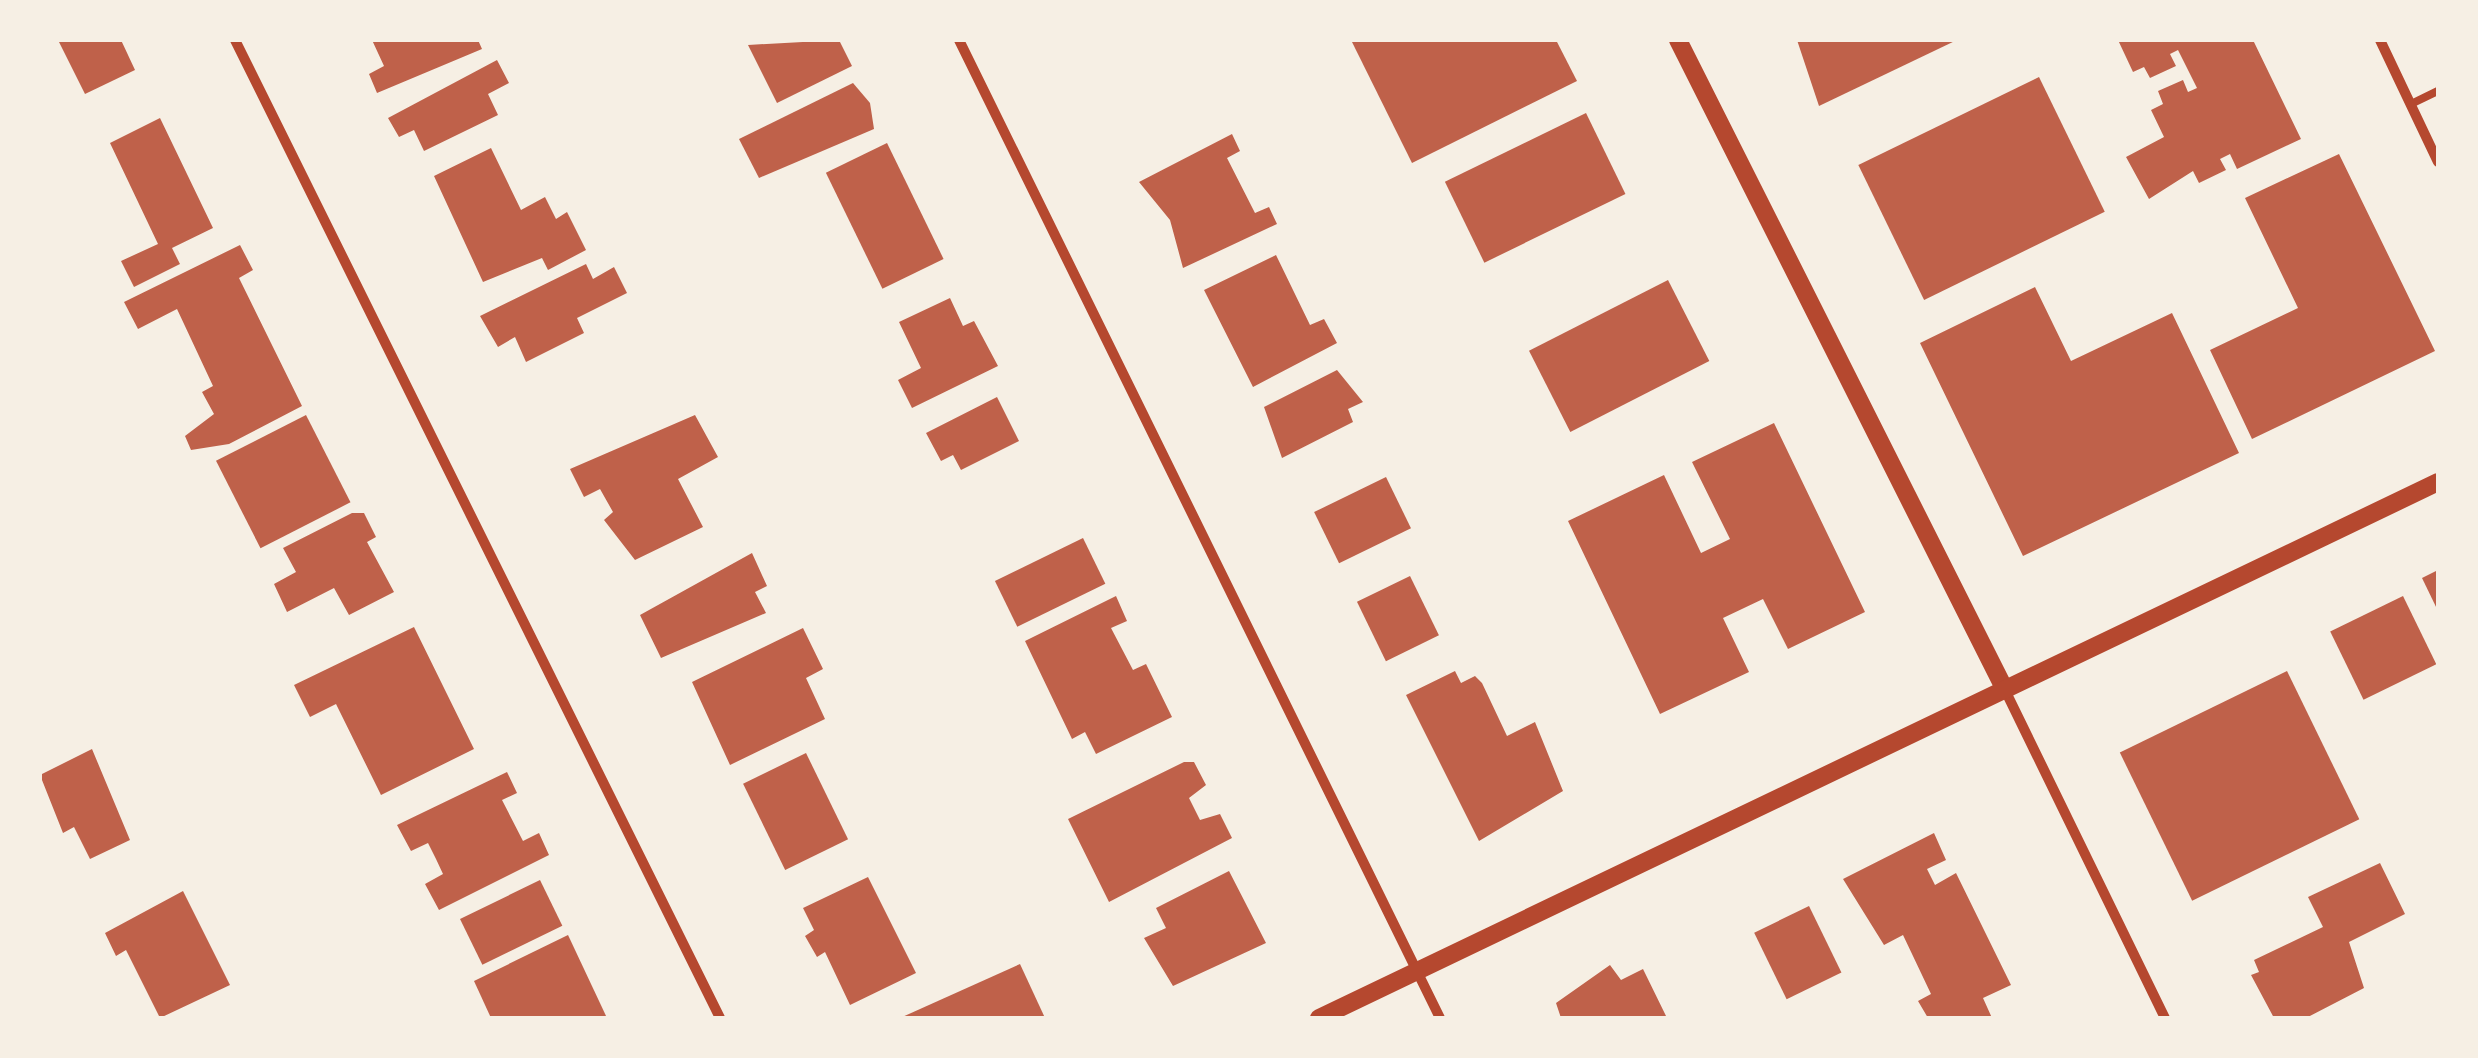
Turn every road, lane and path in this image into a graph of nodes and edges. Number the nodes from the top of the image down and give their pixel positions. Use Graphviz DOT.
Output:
graph roads {
  1 [pos="235,40"];
  2 [pos="958,40"];
  3 [pos="1678,40"];
  4 [pos="2380,40"];
  5 [pos="2438,91"];
  6 [pos="2410,104"];
  7 [pos="2438,162"];
  8 [pos="2438,482"];
  9 [pos="2004,688"];
  10 [pos="1416,970"];
  11 [pos="720,1018"];
  12 [pos="1319,1018"];
  13 [pos="1440,1018"];
  14 [pos="2166,1018"];
  1 -- 11 [label="street"];
  2 -- 10 [label="street"];
  3 -- 9 [label="street"];
  4 -- 6 [label="street"];
  5 -- 6 [label="lane"];
  6 -- 7 [label="street"];
  8 -- 9 [label="street"];
  9 -- 10 [label="street"];
  9 -- 14 [label="street"];
  10 -- 12 [label="street"];
  10 -- 13 [label="street"];
}
